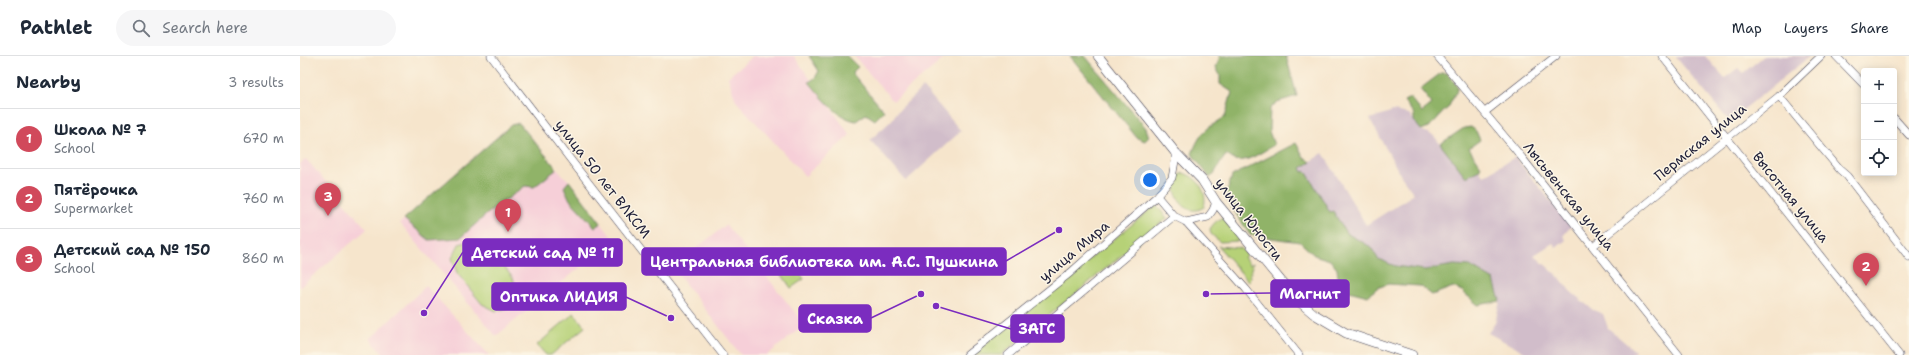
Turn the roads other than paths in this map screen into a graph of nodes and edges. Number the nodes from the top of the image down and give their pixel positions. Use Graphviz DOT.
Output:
graph roads {
  1 [pos="491,56"];
  2 [pos="1098,56"];
  3 [pos="1437,56"];
  4 [pos="1556,56"];
  5 [pos="1662,56"];
  6 [pos="1821,56"];
  7 [pos="1836,56"];
  8 [pos="1861,82"];
  9 [pos="1779,96"];
  10 [pos="1485,112"];
  11 [pos="1897,121"];
  12 [pos="1909,135"];
  13 [pos="1728,137"];
  14 [pos="1175,152"];
  15 [pos="1157,196"];
  16 [pos="1216,202"];
  17 [pos="1174,216"];
  18 [pos="1186,222"];
  19 [pos="1593,246"];
  20 [pos="1909,257"];
  21 [pos="723,355"];
  22 [pos="967,355"];
  23 [pos="1008,355"];
  24 [pos="1300,355"];
  25 [pos="1412,355"];
  26 [pos="1679,355"];
  27 [pos="1899,355"];
  1 -- 21 [label="street, улица 50 лет ВЛКСМ"];
  2 -- 14 [label="main road, улица Юности"];
  3 -- 10 [label="street, Лысьвенская улица"];
  4 -- 10 [label="street"];
  5 -- 13 [label="street, Высотная улица"];
  6 -- 9 [label="street, Пермская улица"];
  7 -- 8 [label="street"];
  9 -- 13 [label="street, Пермская улица"];
  9 -- 20 [label="street"];
  10 -- 19 [label="street, Лысьвенская улица"];
  11 -- 12 [label="street"];
  13 -- 19 [label="street, Пермская улица"];
  13 -- 27 [label="street, Высотная улица"];
  14 -- 15 [label="street, улица Мира"];
  14 -- 16 [label="main road, улица Юности"];
  15 -- 17 [label="street"];
  15 -- 22 [label="street, улица Мира"];
  16 -- 18 [label="street"];
  16 -- 25 [label="main road, улица Юности"];
  17 -- 18 [label="street"];
  17 -- 23 [label="street"];
  18 -- 24 [label="street"];
  19 -- 26 [label="street, Лысьвенская улица"];
}
